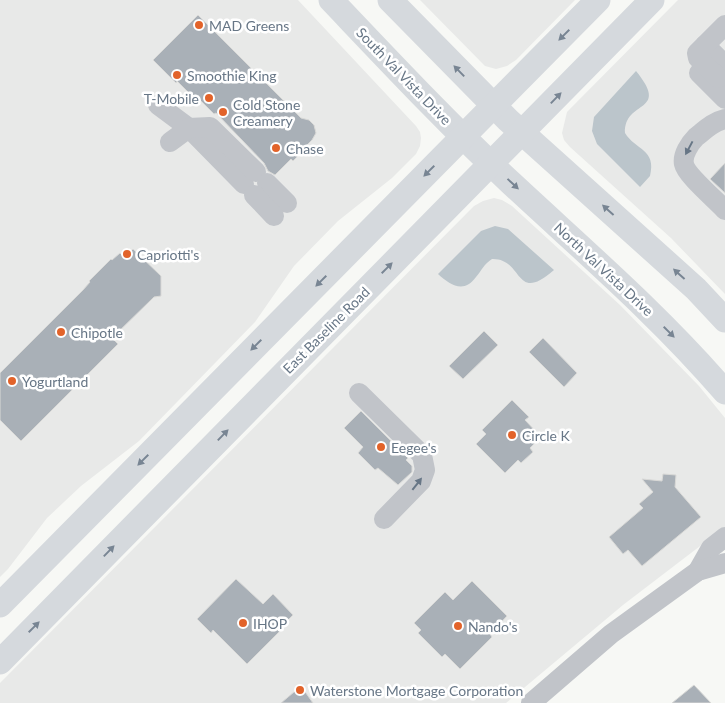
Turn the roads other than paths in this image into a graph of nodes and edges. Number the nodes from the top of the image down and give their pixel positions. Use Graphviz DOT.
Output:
graph roads {
  1 [pos="331,0"];
  2 [pos="390,0"];
  3 [pos="598,0"];
  4 [pos="652,0"];
  5 [pos="725,25"];
  6 [pos="701,49"];
  7 [pos="722,72"];
  8 [pos="725,99"];
  9 [pos="158,105"];
  10 [pos="508,119"];
  11 [pos="725,119"];
  12 [pos="195,127"];
  13 [pos="170,142"];
  14 [pos="477,150"];
  15 [pos="281,210"];
  16 [pos="725,210"];
  17 [pos="725,320"];
  18 [pos="725,392"];
  19 [pos="359,393"];
  20 [pos="384,519"];
  21 [pos="725,537"];
  22 [pos="725,563"];
  23 [pos="698,571"];
  24 [pos="0,605"];
  25 [pos="0,662"];
  26 [pos="531,703"];
  1 -- 14 [label="main road, South Val Vista Drive"];
  10 -- 2 [label="main road, one-way"];
  3 -- 10 [label="main road, East Baseline Road, one-way"];
  10 -- 4 [label="main road, East Baseline Road, one-way"];
  5 -- 6 [label="street"];
  6 -- 7 [label="street"];
  6 -- 8 [label="street"];
  9 -- 12 [label="street"];
  10 -- 14 [label="main road, East Baseline Road"];
  10 -- 14 [label="main road, East Baseline Road"];
  17 -- 10 [label="main road, one-way"];
  11 -- 16 [label="street, one-way"];
  12 -- 13 [label="street"];
  12 -- 15 [label="street"];
  14 -- 18 [label="main road, North Val Vista Drive, one-way"];
  14 -- 24 [label="main road, East Baseline Road, one-way"];
  25 -- 14 [label="main road, East Baseline Road, one-way"];
  20 -- 19 [label="street, one-way"];
  21 -- 23 [label="street"];
  22 -- 23 [label="street"];
  23 -- 26 [label="street"];
}
